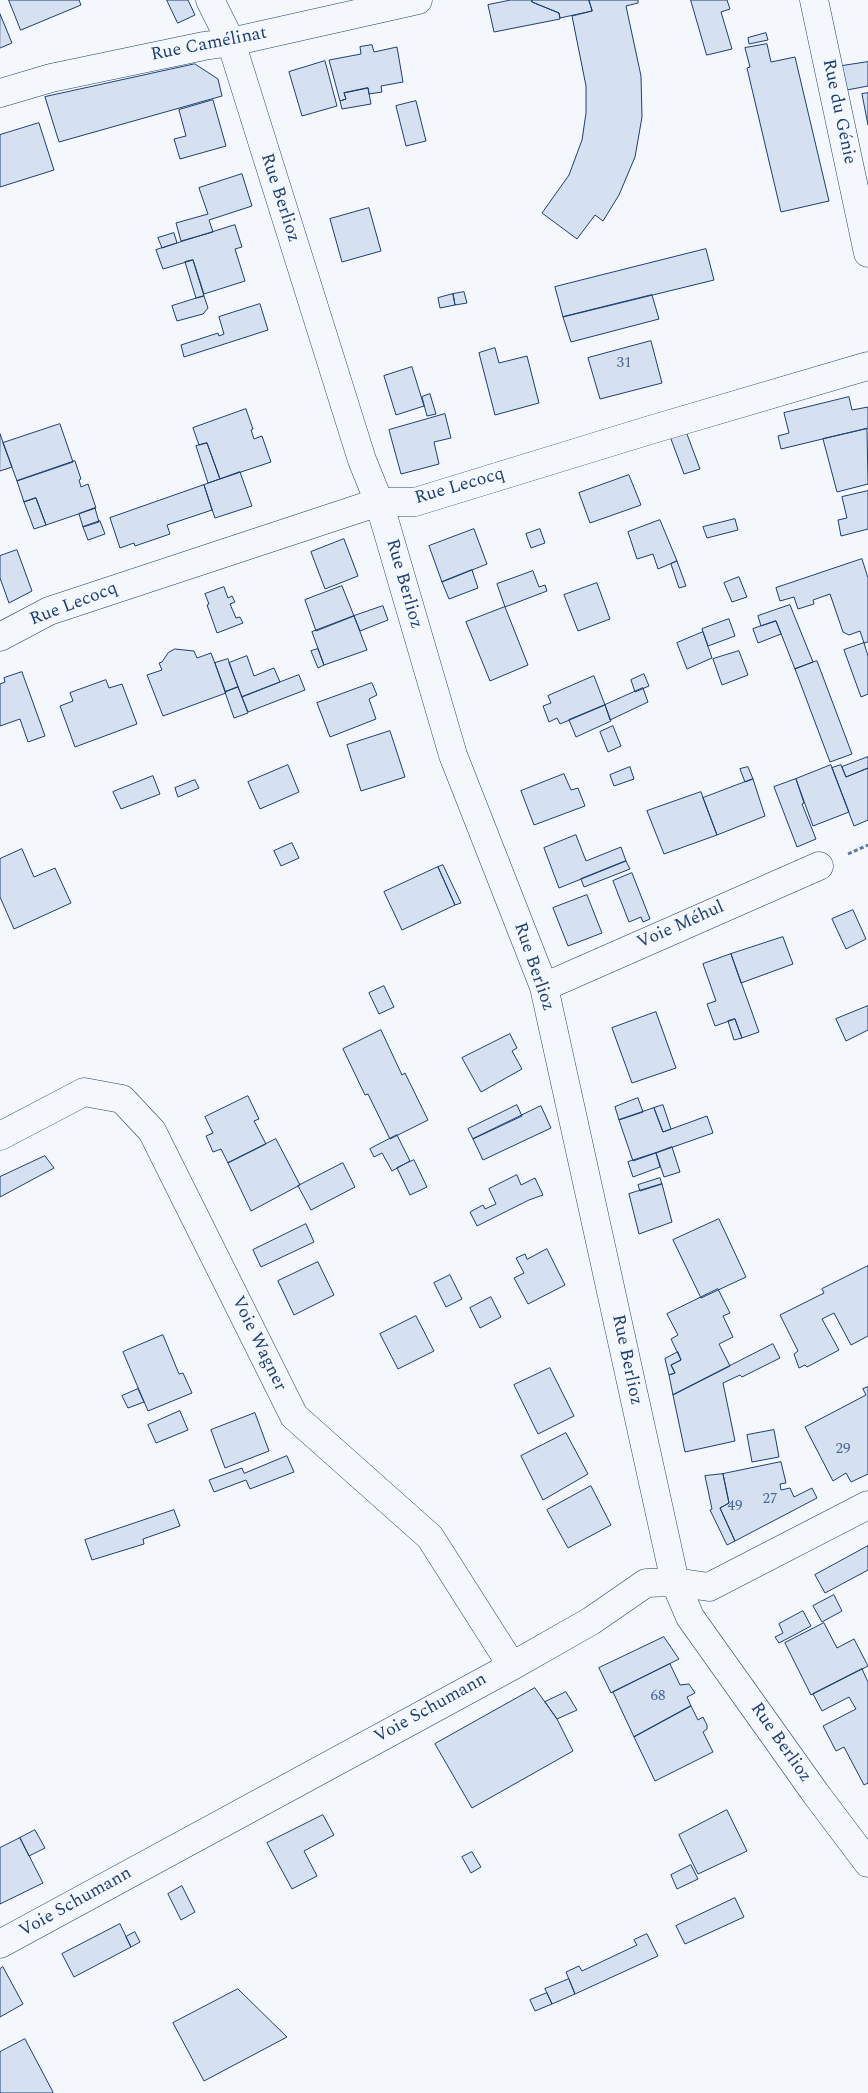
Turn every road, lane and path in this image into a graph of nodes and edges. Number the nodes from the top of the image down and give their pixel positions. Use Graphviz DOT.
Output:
graph roads {
  1 [pos="210,0"];
  2 [pos="418,0"];
  3 [pos="814,0"];
  4 [pos="231,42"];
  5 [pos="0,93"];
  6 [pos="868,253"];
  7 [pos="868,366"];
  8 [pos="379,502"];
  9 [pos="0,637"];
  10 [pos="819,866"];
  11 [pos="544,987"];
  12 [pos="0,1136"];
  13 [pos="868,1505"];
  14 [pos="675,1582"];
  15 [pos="512,1666"];
  16 [pos="868,1863"];
  17 [pos="0,1944"];
  1 -- 4 [label="street, Rue Berlioz"];
  2 -- 4 [label="street, Rue Camélinat"];
  3 -- 6 [label="street, Rue du Génie"];
  4 -- 5 [label="street, Rue Camélinat"];
  4 -- 8 [label="street, Rue Berlioz"];
  7 -- 8 [label="street, Rue Lecocq"];
  8 -- 9 [label="street, Rue Lecocq"];
  8 -- 11 [label="street, Rue Berlioz"];
  10 -- 11 [label="street, Voie Méhul"];
  11 -- 14 [label="street, Rue Berlioz"];
  12 -- 15 [label="street, Voie Wagner"];
  13 -- 14 [label="street, Voie Schumann"];
  14 -- 15 [label="street, Voie Schumann"];
  14 -- 16 [label="street, Rue Berlioz"];
  15 -- 17 [label="street, Voie Schumann"];
}
